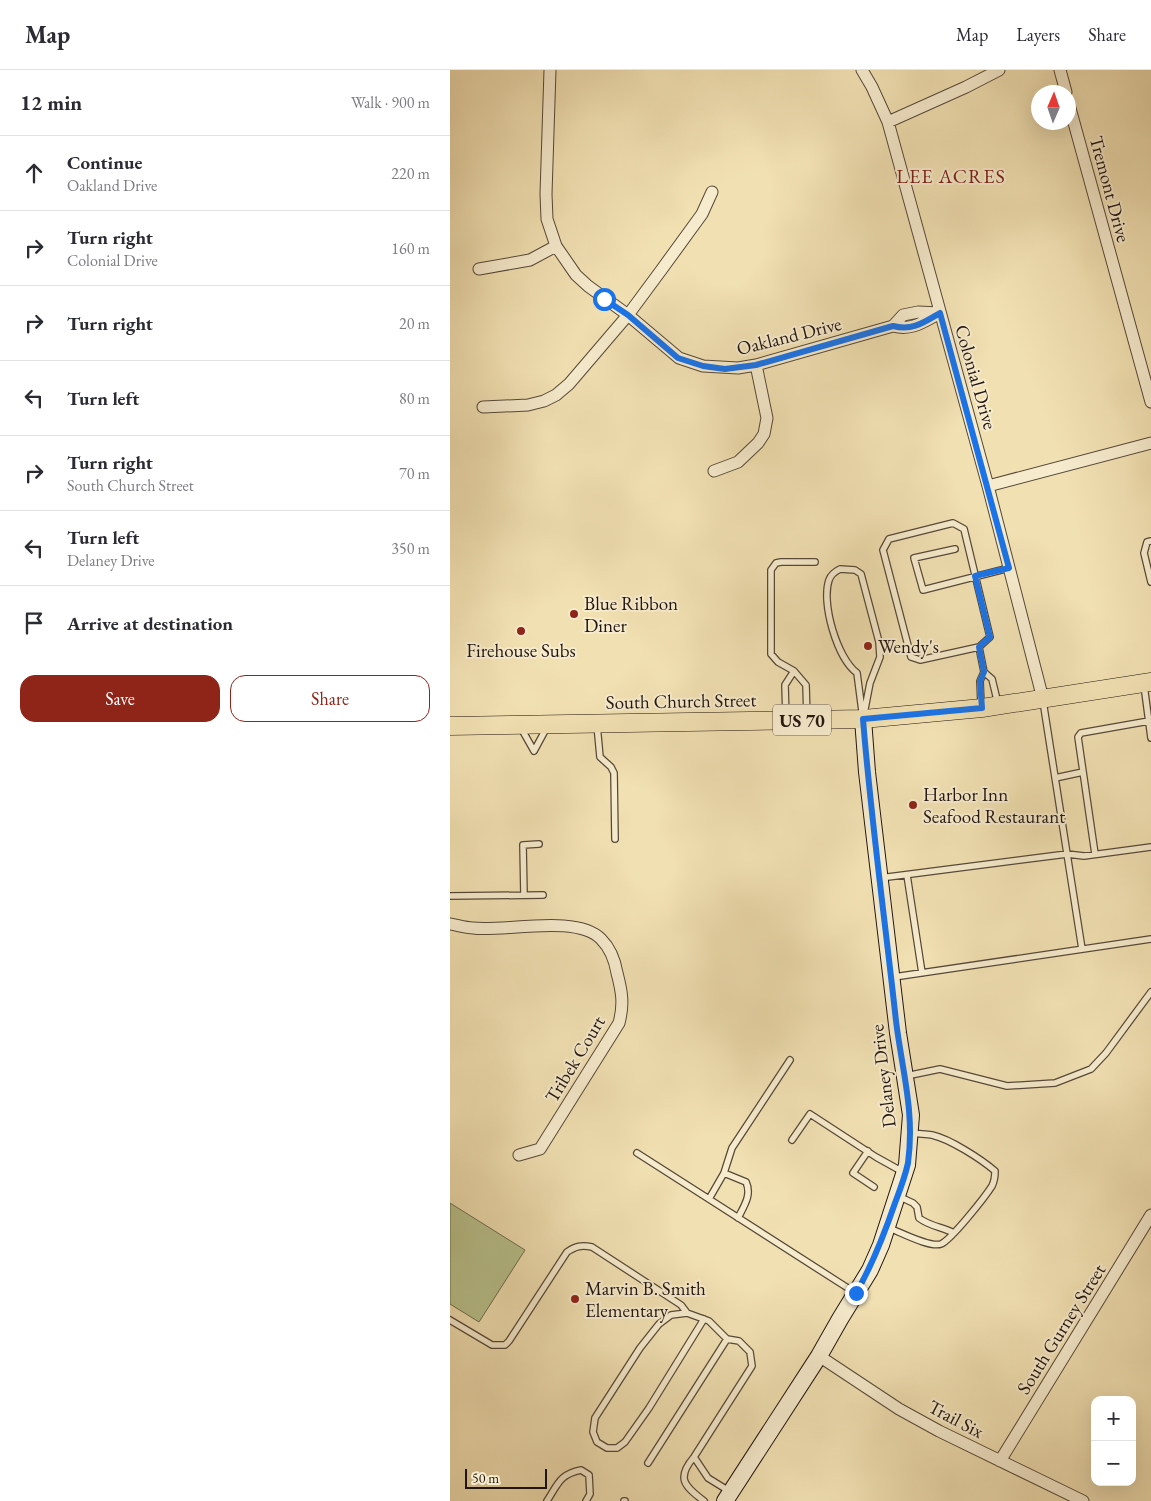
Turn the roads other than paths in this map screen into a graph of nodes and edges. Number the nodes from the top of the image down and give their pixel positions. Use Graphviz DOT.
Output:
graph roads {
  1 [pos="550,70"];
  2 [pos="862,70"];
  3 [pos="999,70"];
  4 [pos="1060,70"];
  5 [pos="1064,85"];
  6 [pos="888,122"];
  7 [pos="1076,130"];
  8 [pos="712,192"];
  9 [pos="556,246"];
  10 [pos="479,269"];
  11 [pos="940,313"];
  12 [pos="628,315"];
  13 [pos="756,365"];
  14 [pos="1151,402"];
  15 [pos="483,407"];
  16 [pos="1151,443"];
  17 [pos="714,471"];
  18 [pos="988,486"];
  19 [pos="1151,541"];
  20 [pos="955,549"];
  21 [pos="815,562"];
  22 [pos="1009,568"];
  23 [pos="975,576"];
  24 [pos="1151,582"];
  25 [pos="979,647"];
  26 [pos="794,671"];
  27 [pos="984,672"];
  28 [pos="1147,683"];
  29 [pos="1043,698"];
  30 [pos="990,707"];
  31 [pos="863,719"];
  32 [pos="786,720"];
  33 [pos="807,720"];
  34 [pos="1149,720"];
  35 [pos="597,723"];
  36 [pos="518,724"];
  37 [pos="548,724"];
  38 [pos="450,726"];
  39 [pos="1151,738"];
  40 [pos="1083,772"];
  41 [pos="1055,778"];
  42 [pos="615,839"];
  43 [pos="540,844"];
  44 [pos="1151,847"];
  45 [pos="1067,854"];
  46 [pos="1095,854"];
  47 [pos="907,875"];
  48 [pos="880,878"];
  49 [pos="524,895"];
  50 [pos="543,895"];
  51 [pos="450,896"];
  52 [pos="450,924"];
  53 [pos="1151,939"];
  54 [pos="1082,949"];
  55 [pos="922,973"];
  56 [pos="891,978"];
  57 [pos="1151,992"];
  58 [pos="790,1060"];
  59 [pos="905,1076"];
  60 [pos="910,1132"];
  61 [pos="792,1140"];
  62 [pos="868,1151"];
  63 [pos="636,1153"];
  64 [pos="520,1155"];
  65 [pos="905,1172"];
  66 [pos="724,1173"];
  67 [pos="874,1187"];
  68 [pos="898,1196"];
  69 [pos="709,1199"];
  70 [pos="1151,1215"];
  71 [pos="738,1218"];
  72 [pos="887,1228"];
  73 [pos="954,1233"];
  74 [pos="856,1293"];
  75 [pos="687,1313"];
  76 [pos="704,1319"];
  77 [pos="450,1320"];
  78 [pos="727,1339"];
  79 [pos="819,1356"];
  80 [pos="694,1457"];
  81 [pos="1000,1461"];
  82 [pos="648,1463"];
  83 [pos="728,1497"];
  84 [pos="547,1501"];
  85 [pos="586,1501"];
  86 [pos="704,1501"];
  87 [pos="1083,1501"];
  1 -- 9 [label="street, Oakland Drive"];
  2 -- 6 [label="street, Colonial Drive"];
  3 -- 6 [label="street"];
  4 -- 5 [label="street"];
  6 -- 11 [label="street, Colonial Drive"];
  7 -- 14 [label="street, Tremont Drive"];
  8 -- 12 [label="street"];
  9 -- 10 [label="street"];
  9 -- 12 [label="street, Oakland Drive"];
  11 -- 13 [label="street, Oakland Drive"];
  11 -- 18 [label="street, Colonial Drive"];
  12 -- 13 [label="street, Oakland Drive"];
  12 -- 15 [label="street"];
  13 -- 17 [label="street"];
  16 -- 18 [label="street"];
  18 -- 22 [label="street, Colonial Drive"];
  19 -- 24 [label="lane"];
  20 -- 23 [label="lane"];
  21 -- 26 [label="lane"];
  22 -- 23 [label="lane"];
  22 -- 29 [label="street, Colonial Drive"];
  23 -- 25 [label="lane"];
  23 -- 25 [label="lane"];
  25 -- 27 [label="lane"];
  26 -- 32 [label="lane"];
  26 -- 33 [label="lane"];
  27 -- 30 [label="lane"];
  27 -- 30 [label="lane"];
  28 -- 29 [label="main road, South Church Street / US 70"];
  28 -- 34 [label="lane"];
  29 -- 30 [label="main road, South Church Street / US 70"];
  29 -- 41 [label="lane"];
  30 -- 31 [label="main road, South Church Street / US 70"];
  31 -- 31 [label="lane"];
  31 -- 33 [label="main road, South Church Street / US 70"];
  31 -- 48 [label="street, Delaney Drive"];
  32 -- 33 [label="main road, South Church Street / US 70"];
  32 -- 35 [label="main road, South Church Street / US 70"];
  34 -- 39 [label="lane"];
  34 -- 40 [label="lane"];
  35 -- 37 [label="main road, South Church Street / US 70"];
  35 -- 42 [label="lane"];
  36 -- 37 [label="main road, South Church Street / US 70"];
  36 -- 37 [label="lane"];
  36 -- 38 [label="main road, South Church Street / US 70"];
  40 -- 41 [label="lane"];
  40 -- 46 [label="lane"];
  41 -- 45 [label="lane"];
  43 -- 49 [label="lane"];
  44 -- 46 [label="lane"];
  45 -- 46 [label="lane"];
  45 -- 47 [label="lane"];
  45 -- 54 [label="lane"];
  47 -- 48 [label="lane"];
  47 -- 55 [label="lane"];
  48 -- 56 [label="street, Delaney Drive"];
  49 -- 50 [label="lane"];
  49 -- 51 [label="lane"];
  52 -- 64 [label="street, Tribek Court"];
  53 -- 54 [label="lane"];
  54 -- 55 [label="lane"];
  55 -- 56 [label="lane"];
  56 -- 59 [label="street, Delaney Drive"];
  57 -- 59 [label="lane"];
  58 -- 66 [label="lane"];
  59 -- 60 [label="street, Delaney Drive"];
  60 -- 65 [label="street, Delaney Drive"];
  60 -- 73 [label="lane"];
  61 -- 62 [label="lane"];
  62 -- 65 [label="lane"];
  62 -- 67 [label="lane"];
  63 -- 69 [label="lane"];
  65 -- 68 [label="street, Delaney Drive"];
  66 -- 69 [label="lane"];
  66 -- 71 [label="lane"];
  68 -- 72 [label="street, Delaney Drive"];
  68 -- 73 [label="lane"];
  69 -- 71 [label="lane"];
  70 -- 81 [label="street, South Gurney Street"];
  71 -- 74 [label="lane"];
  72 -- 73 [label="lane"];
  72 -- 74 [label="street, Delaney Drive"];
  74 -- 79 [label="street, Delaney Drive"];
  75 -- 76 [label="lane"];
  75 -- 76 [label="lane"];
  75 -- 77 [label="lane"];
  76 -- 78 [label="lane"];
  78 -- 80 [label="lane"];
  78 -- 82 [label="lane"];
  79 -- 81 [label="street, Trail Six"];
  79 -- 83 [label="street, Delaney Drive"];
  80 -- 83 [label="lane"];
  80 -- 86 [label="lane"];
  81 -- 87 [label="street, Trail Six"];
  84 -- 85 [label="lane"];
}
